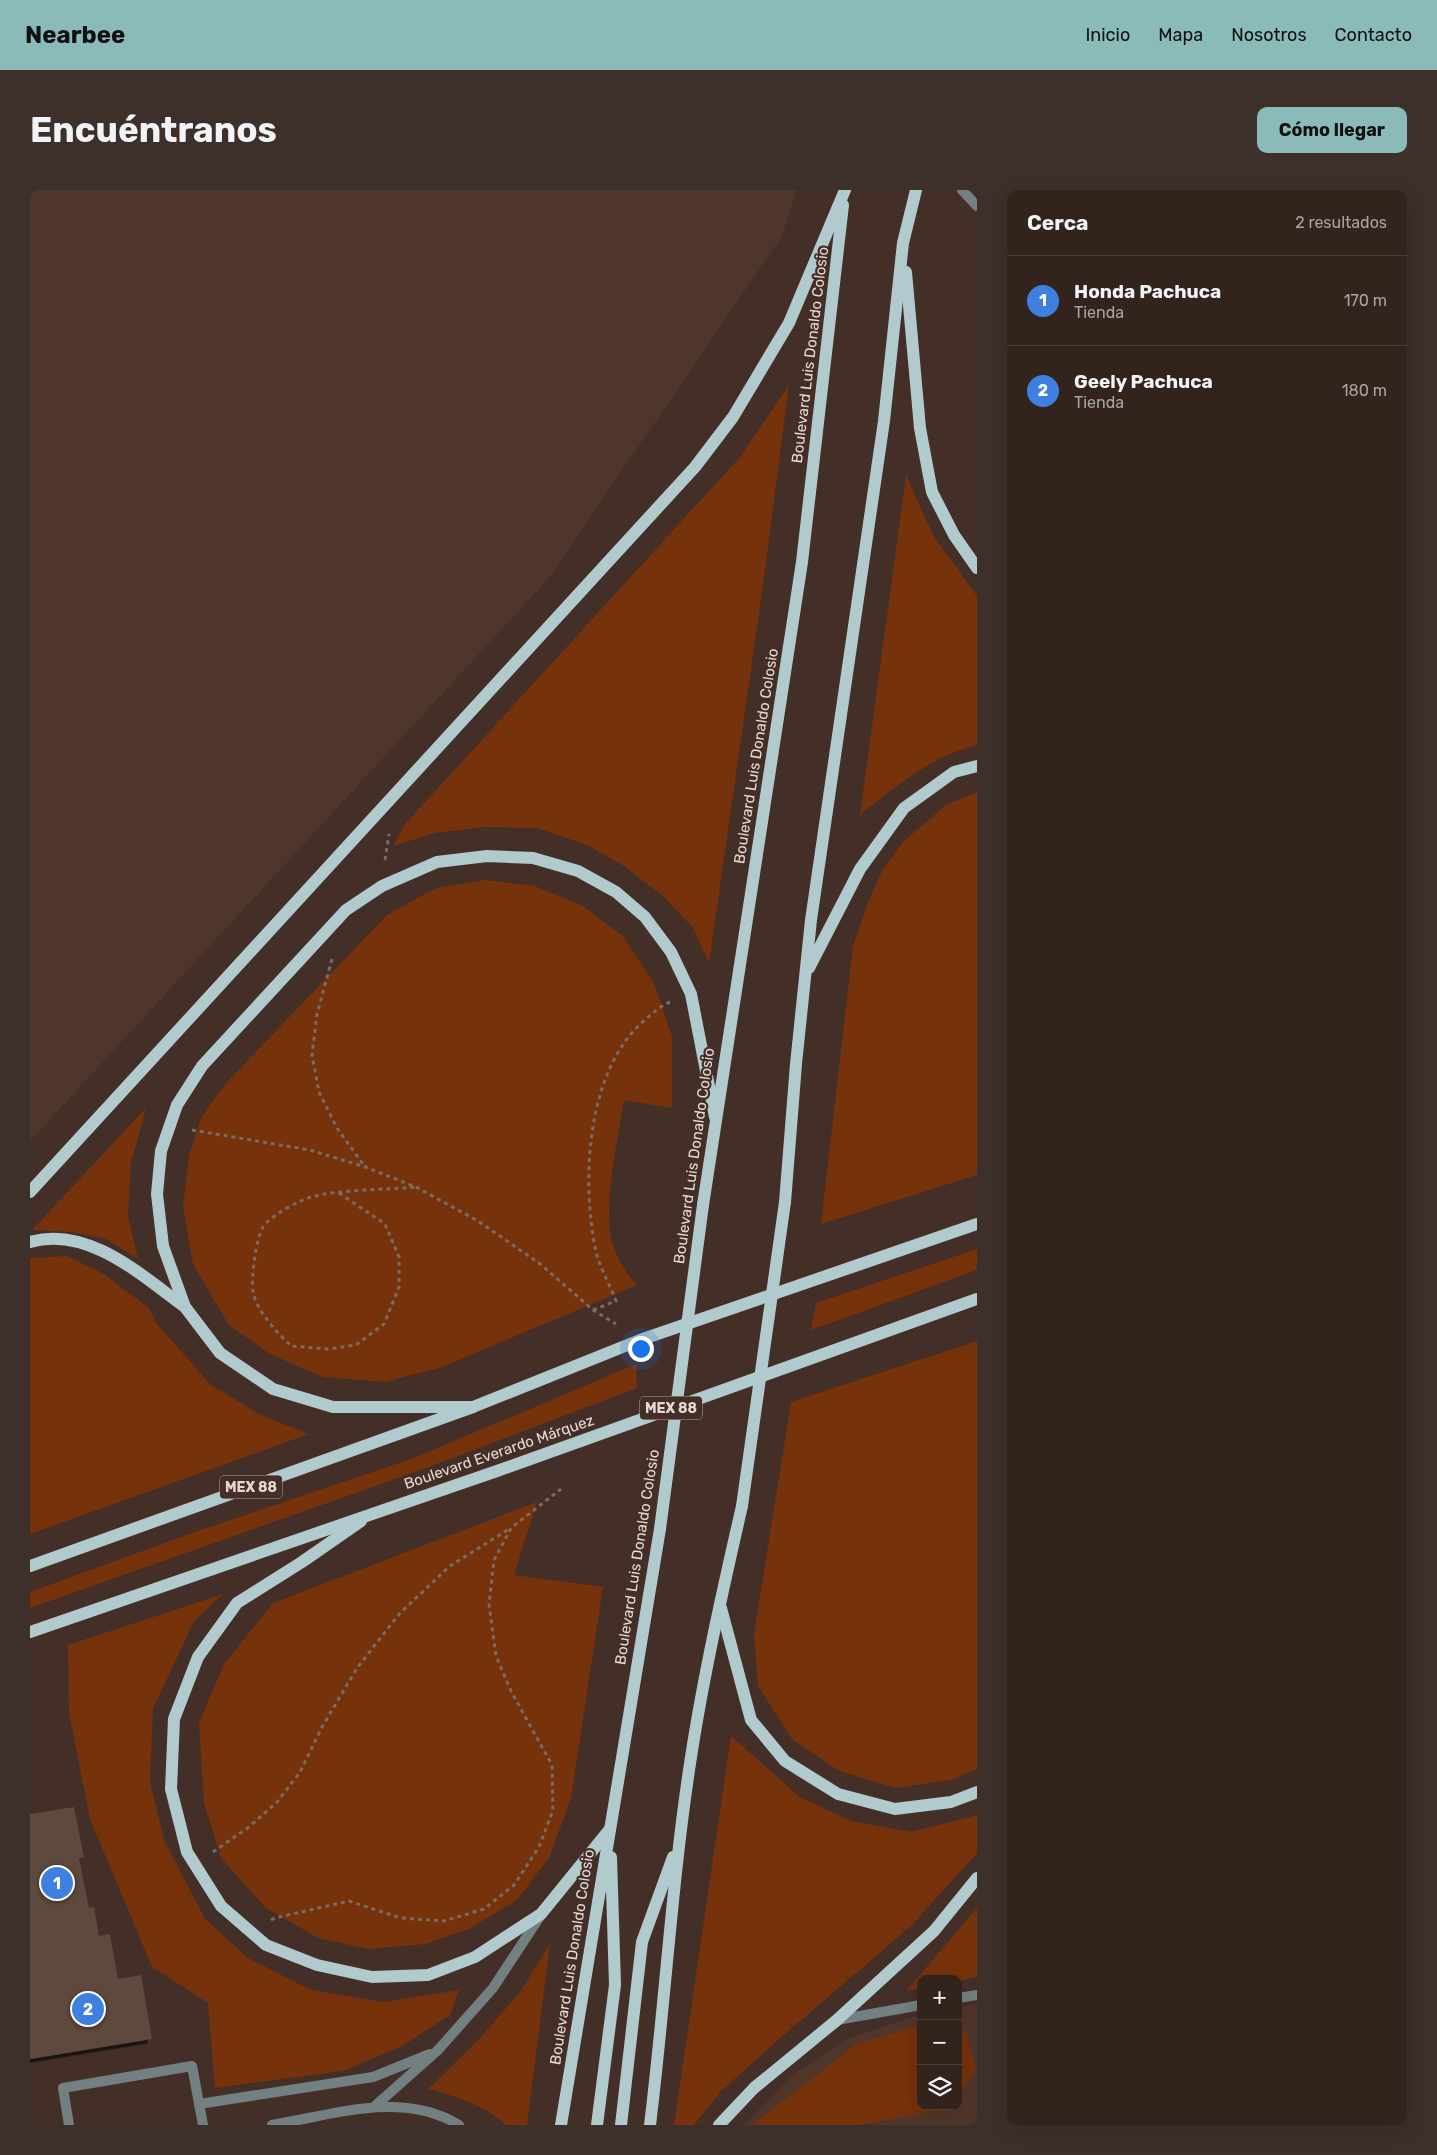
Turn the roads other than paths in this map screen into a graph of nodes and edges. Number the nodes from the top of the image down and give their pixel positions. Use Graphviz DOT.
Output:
graph roads {
  1 [pos="845,190"];
  2 [pos="916,190"];
  3 [pos="962,190"];
  4 [pos="977,206"];
  5 [pos="903,243"];
  6 [pos="977,568"];
  7 [pos="977,766"];
  8 [pos="805,974"];
  9 [pos="715,1117"];
  10 [pos="30,1192"];
  11 [pos="977,1218"];
  12 [pos="977,1224"];
  13 [pos="948,1234"];
  14 [pos="30,1242"];
  15 [pos="974,1302"];
  16 [pos="185,1307"];
  17 [pos="473,1407"];
  18 [pos="374,1512"];
  19 [pos="30,1566"];
  20 [pos="720,1603"];
  21 [pos="30,1632"];
  22 [pos="977,1792"];
  23 [pos="610,1829"];
  24 [pos="680,1838"];
  25 [pos="977,1878"];
  26 [pos="541,1914"];
  27 [pos="977,1995"];
  28 [pos="962,1997"];
  29 [pos="917,2006"];
  30 [pos="837,2020"];
  31 [pos="438,2050"];
  32 [pos="199,2104"];
  33 [pos="375,2106"];
  34 [pos="69,2125"];
  35 [pos="203,2125"];
  36 [pos="272,2125"];
  37 [pos="459,2125"];
  38 [pos="561,2125"];
  39 [pos="597,2125"];
  40 [pos="621,2125"];
  41 [pos="650,2125"];
  42 [pos="719,2125"];
  1 -- 9 [label="main road, Boulevard Luis Donaldo Colosio"];
  1 -- 10 [label="main road"];
  2 -- 5 [label="main road"];
  3 -- 4 [label="street"];
  5 -- 6 [label="main road"];
  5 -- 8 [label="main road"];
  7 -- 8 [label="main road"];
  8 -- 20 [label="main road, bridge"];
  9 -- 16 [label="main road"];
  9 -- 23 [label="main road, Boulevard Luis Donaldo Colosio, bridge"];
  11 -- 13 [label="main road"];
  12 -- 13 [label="main road, MEX 88"];
  13 -- 17 [label="main road, MEX 88"];
  14 -- 16 [label="main road"];
  15 -- 18 [label="main road, Boulevard Everardo Márquez / MEX 88"];
  16 -- 17 [label="main road"];
  17 -- 19 [label="main road, MEX 88"];
  18 -- 21 [label="main road, Boulevard Everardo Márquez / MEX 88"];
  18 -- 26 [label="main road"];
  20 -- 22 [label="main road"];
  20 -- 24 [label="main road"];
  23 -- 26 [label="main road"];
  23 -- 38 [label="main road, Boulevard Luis Donaldo Colosio"];
  23 -- 39 [label="main road"];
  24 -- 40 [label="main road"];
  24 -- 41 [label="main road"];
  25 -- 30 [label="main road"];
  26 -- 31 [label="street"];
  27 -- 28 [label="street"];
  29 -- 30 [label="street"];
  30 -- 42 [label="main road"];
  31 -- 32 [label="street"];
  31 -- 33 [label="street"];
  32 -- 34 [label="street"];
  32 -- 35 [label="street"];
  33 -- 36 [label="street"];
  33 -- 37 [label="street"];
}
